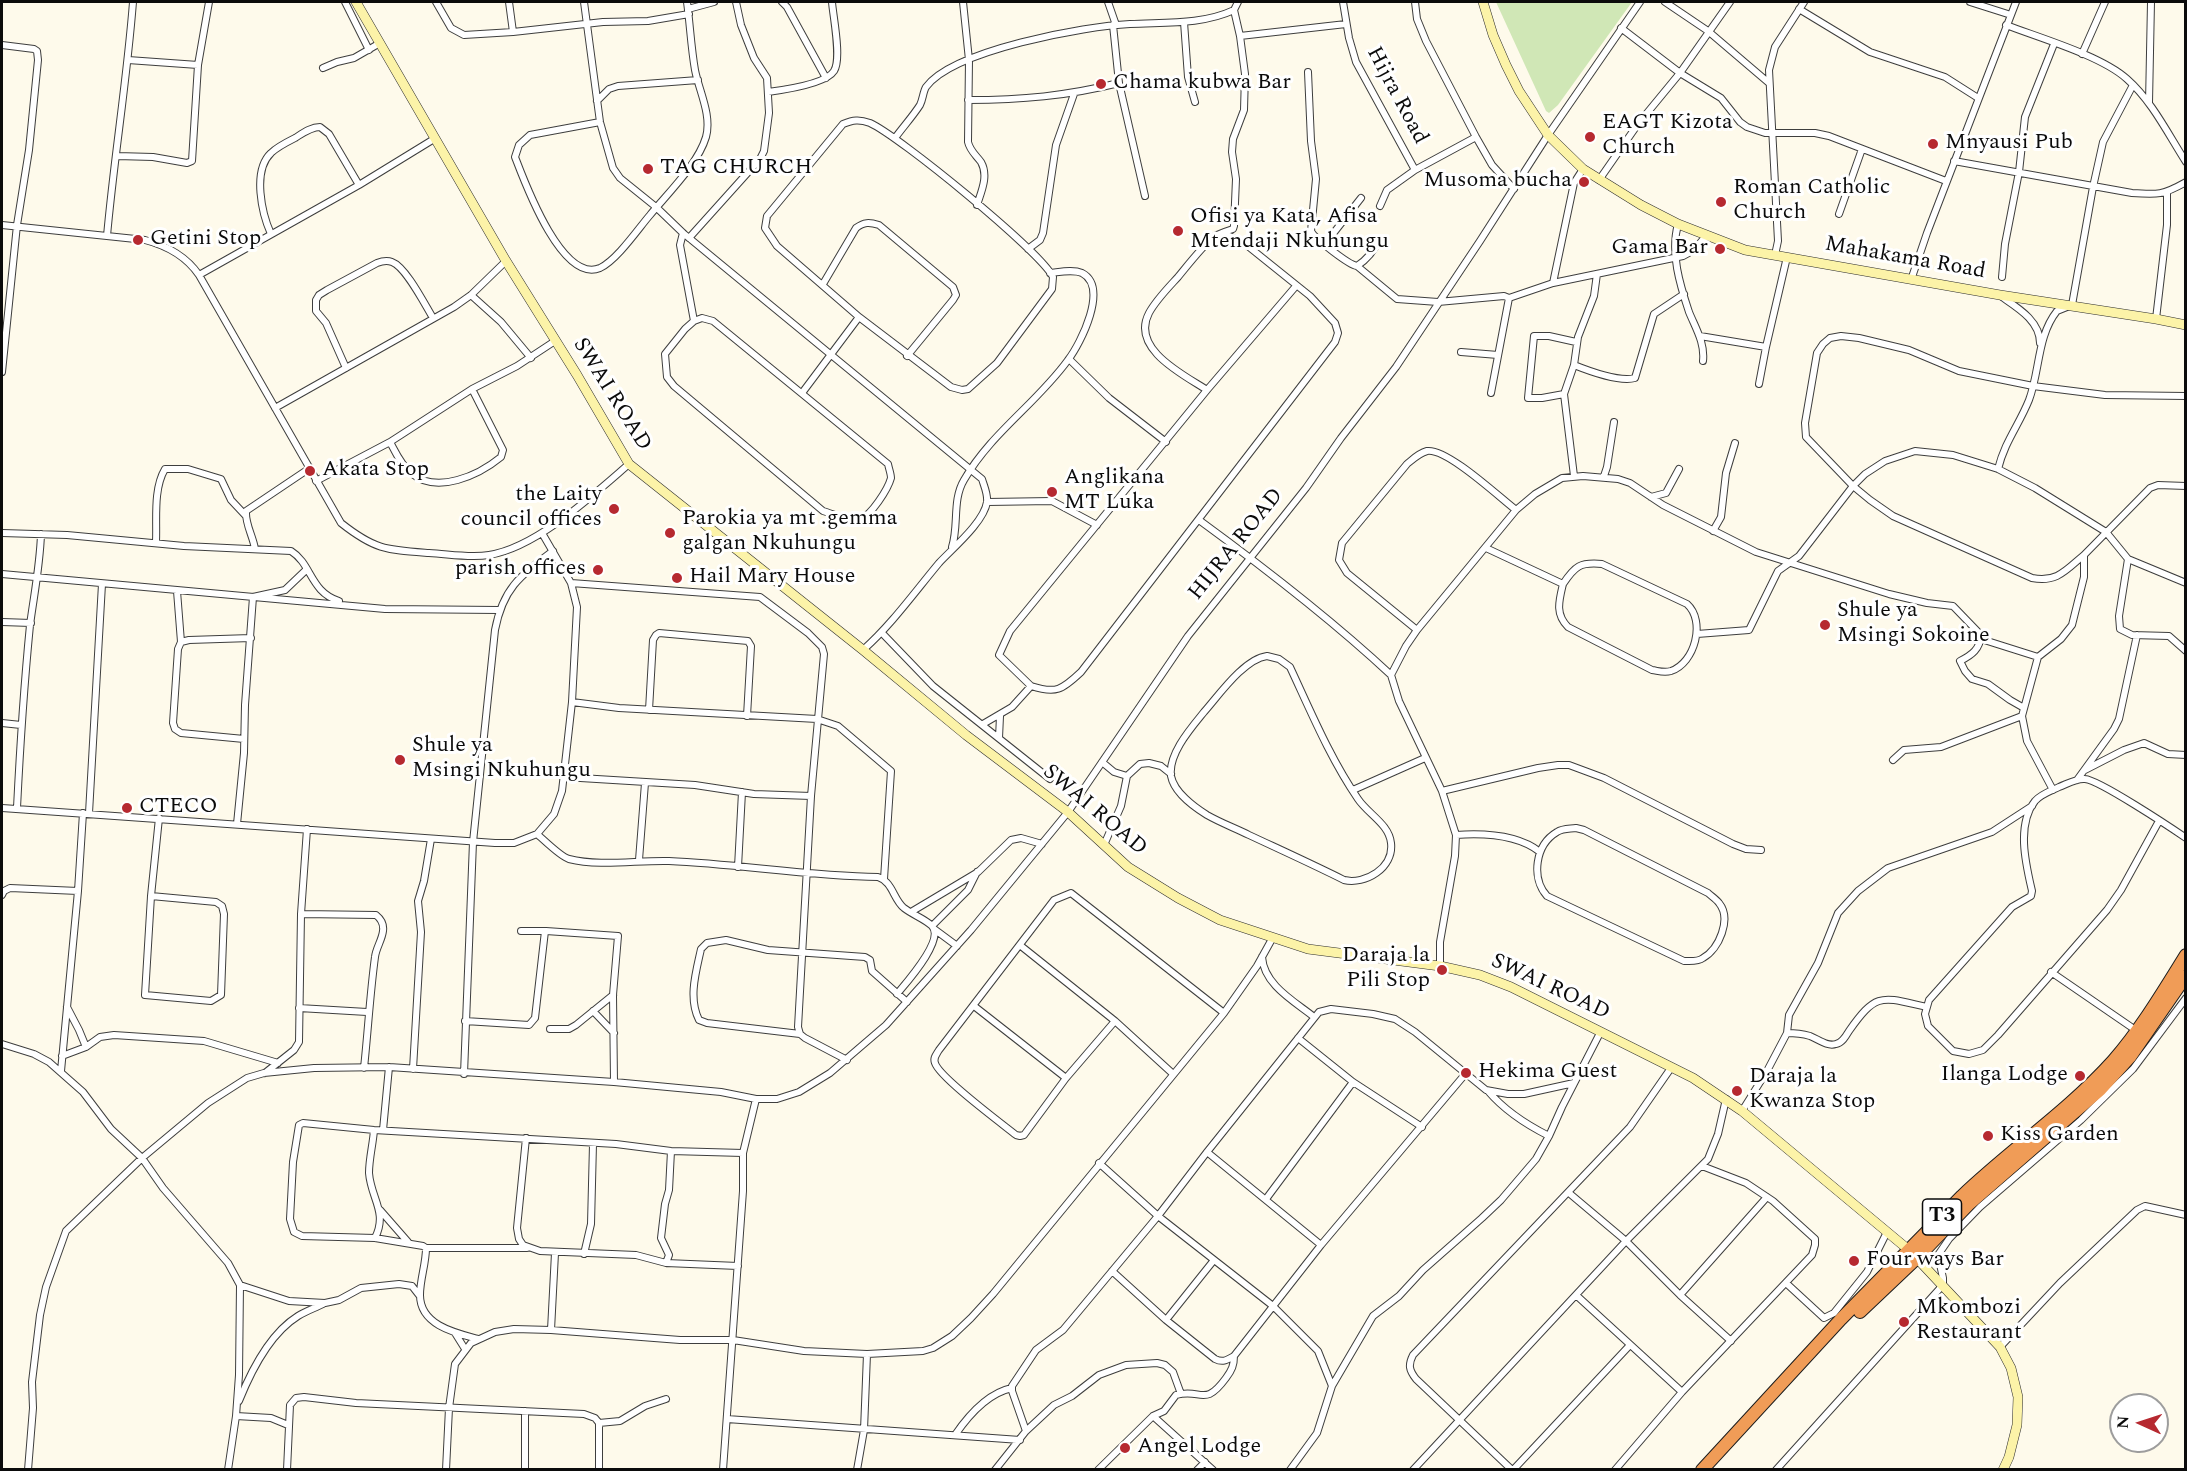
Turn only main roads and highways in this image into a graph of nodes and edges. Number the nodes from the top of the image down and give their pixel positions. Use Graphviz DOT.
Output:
graph roads {
  1 [pos="2186,955"];
  2 [pos="2186,976"];
  3 [pos="1913,1254"];
  4 [pos="1702,1470"];
  1 -- 3 [label="highway, T3"];
  2 -- 3 [label="highway, T3"];
  3 -- 4 [label="highway, T3"];
}
